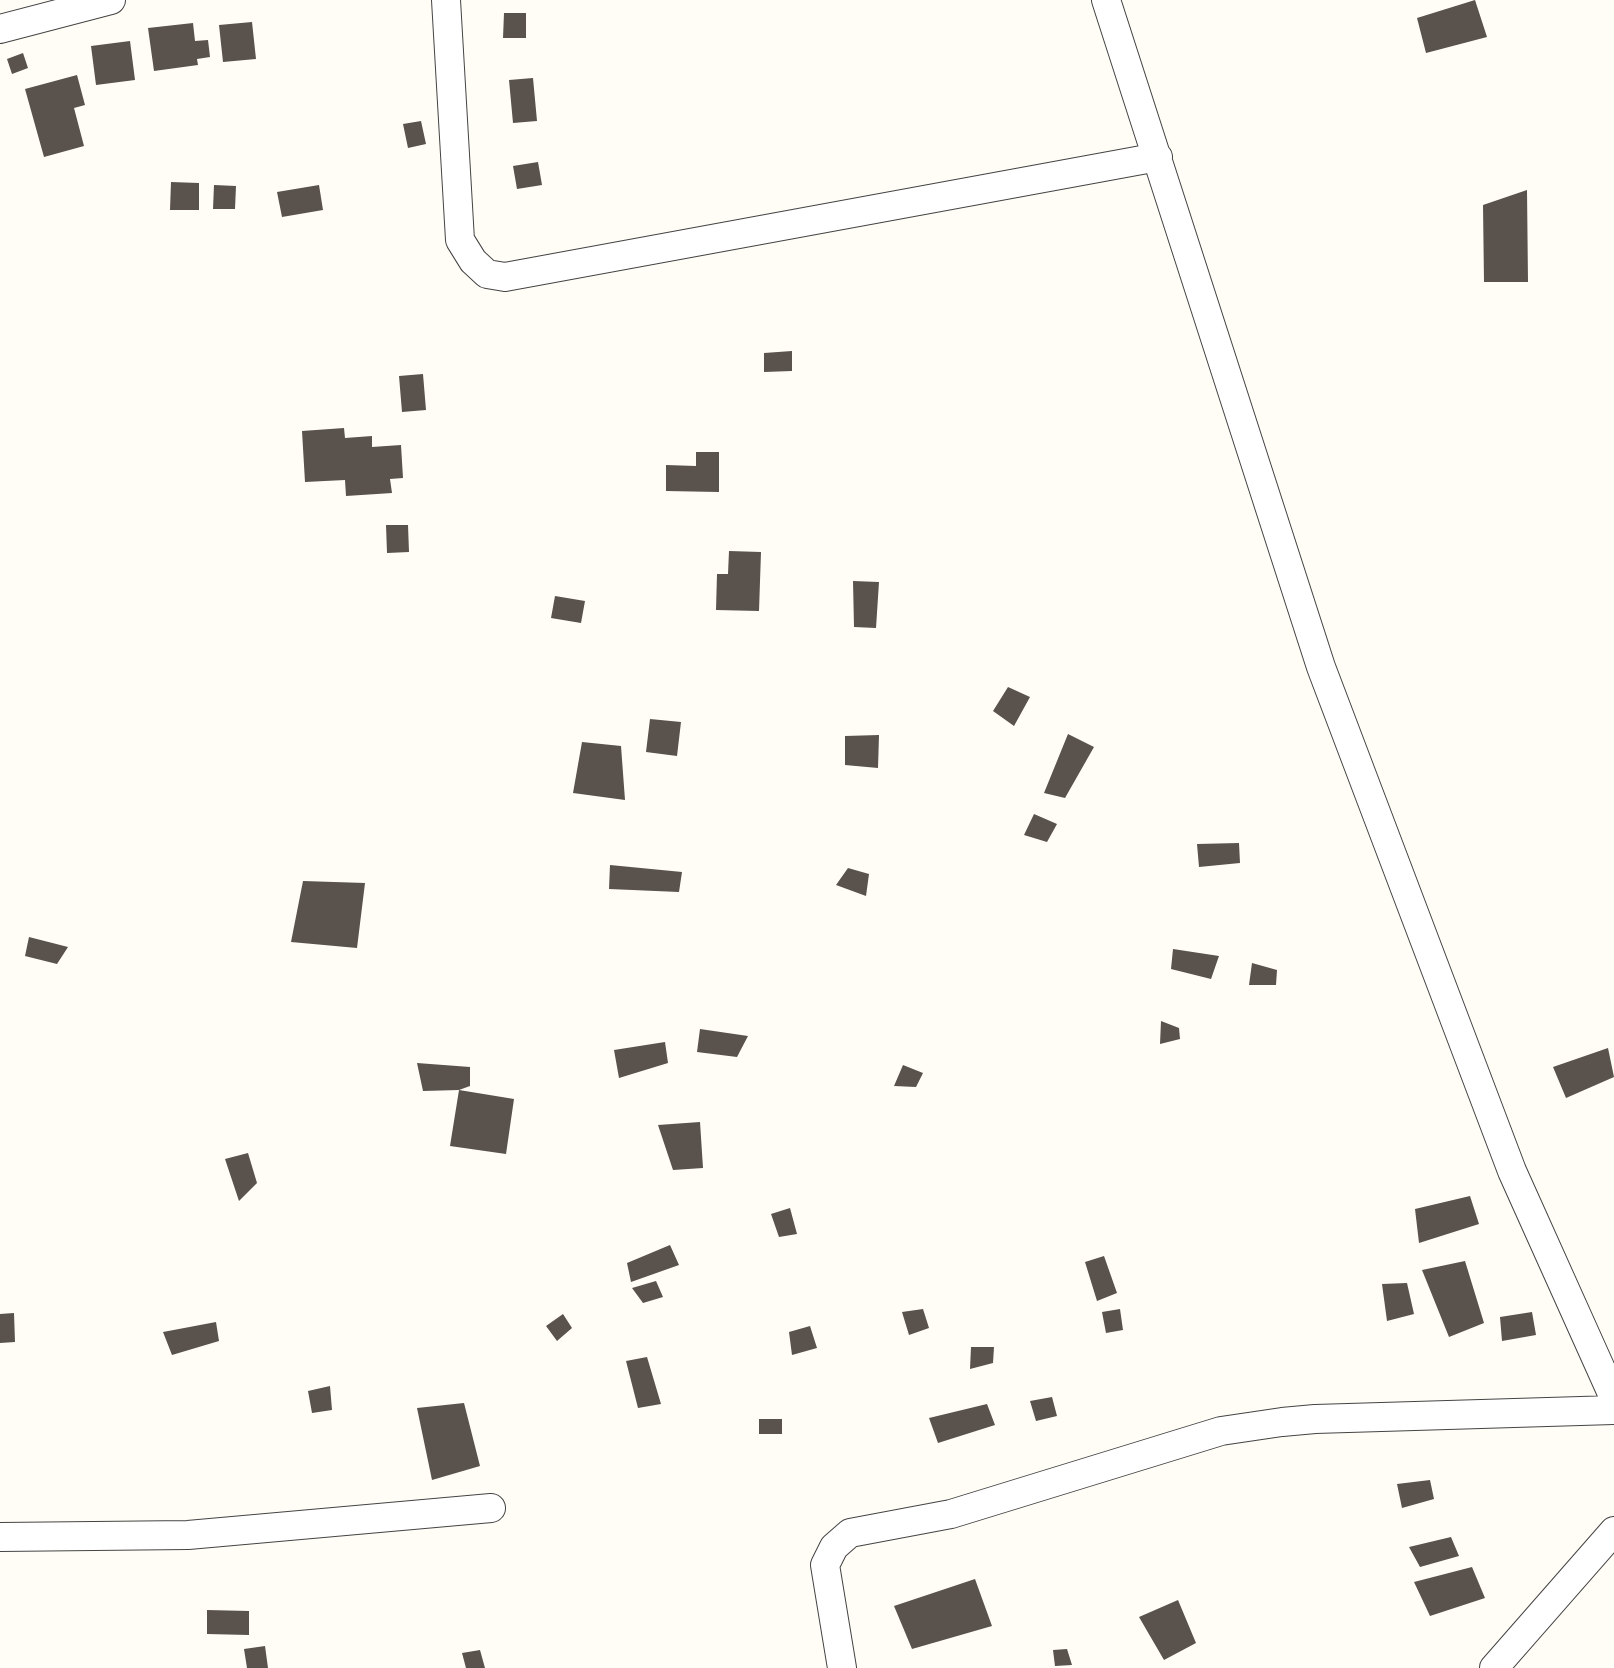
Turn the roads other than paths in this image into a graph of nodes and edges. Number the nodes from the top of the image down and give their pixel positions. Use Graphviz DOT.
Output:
graph roads {
  1 [pos="111,0"];
  2 [pos="446,0"];
  3 [pos="1106,0"];
  4 [pos="0,29"];
  5 [pos="1158,157"];
  6 [pos="1614,1398"];
  7 [pos="1614,1410"];
  8 [pos="491,1508"];
  9 [pos="1614,1531"];
  10 [pos="0,1537"];
  11 [pos="842,1668"];
  12 [pos="1494,1668"];
  1 -- 4 [label="street"];
  2 -- 5 [label="street"];
  3 -- 5 [label="street"];
  5 -- 6 [label="street"];
  7 -- 11 [label="street"];
  8 -- 10 [label="street"];
  9 -- 12 [label="street"];
}
